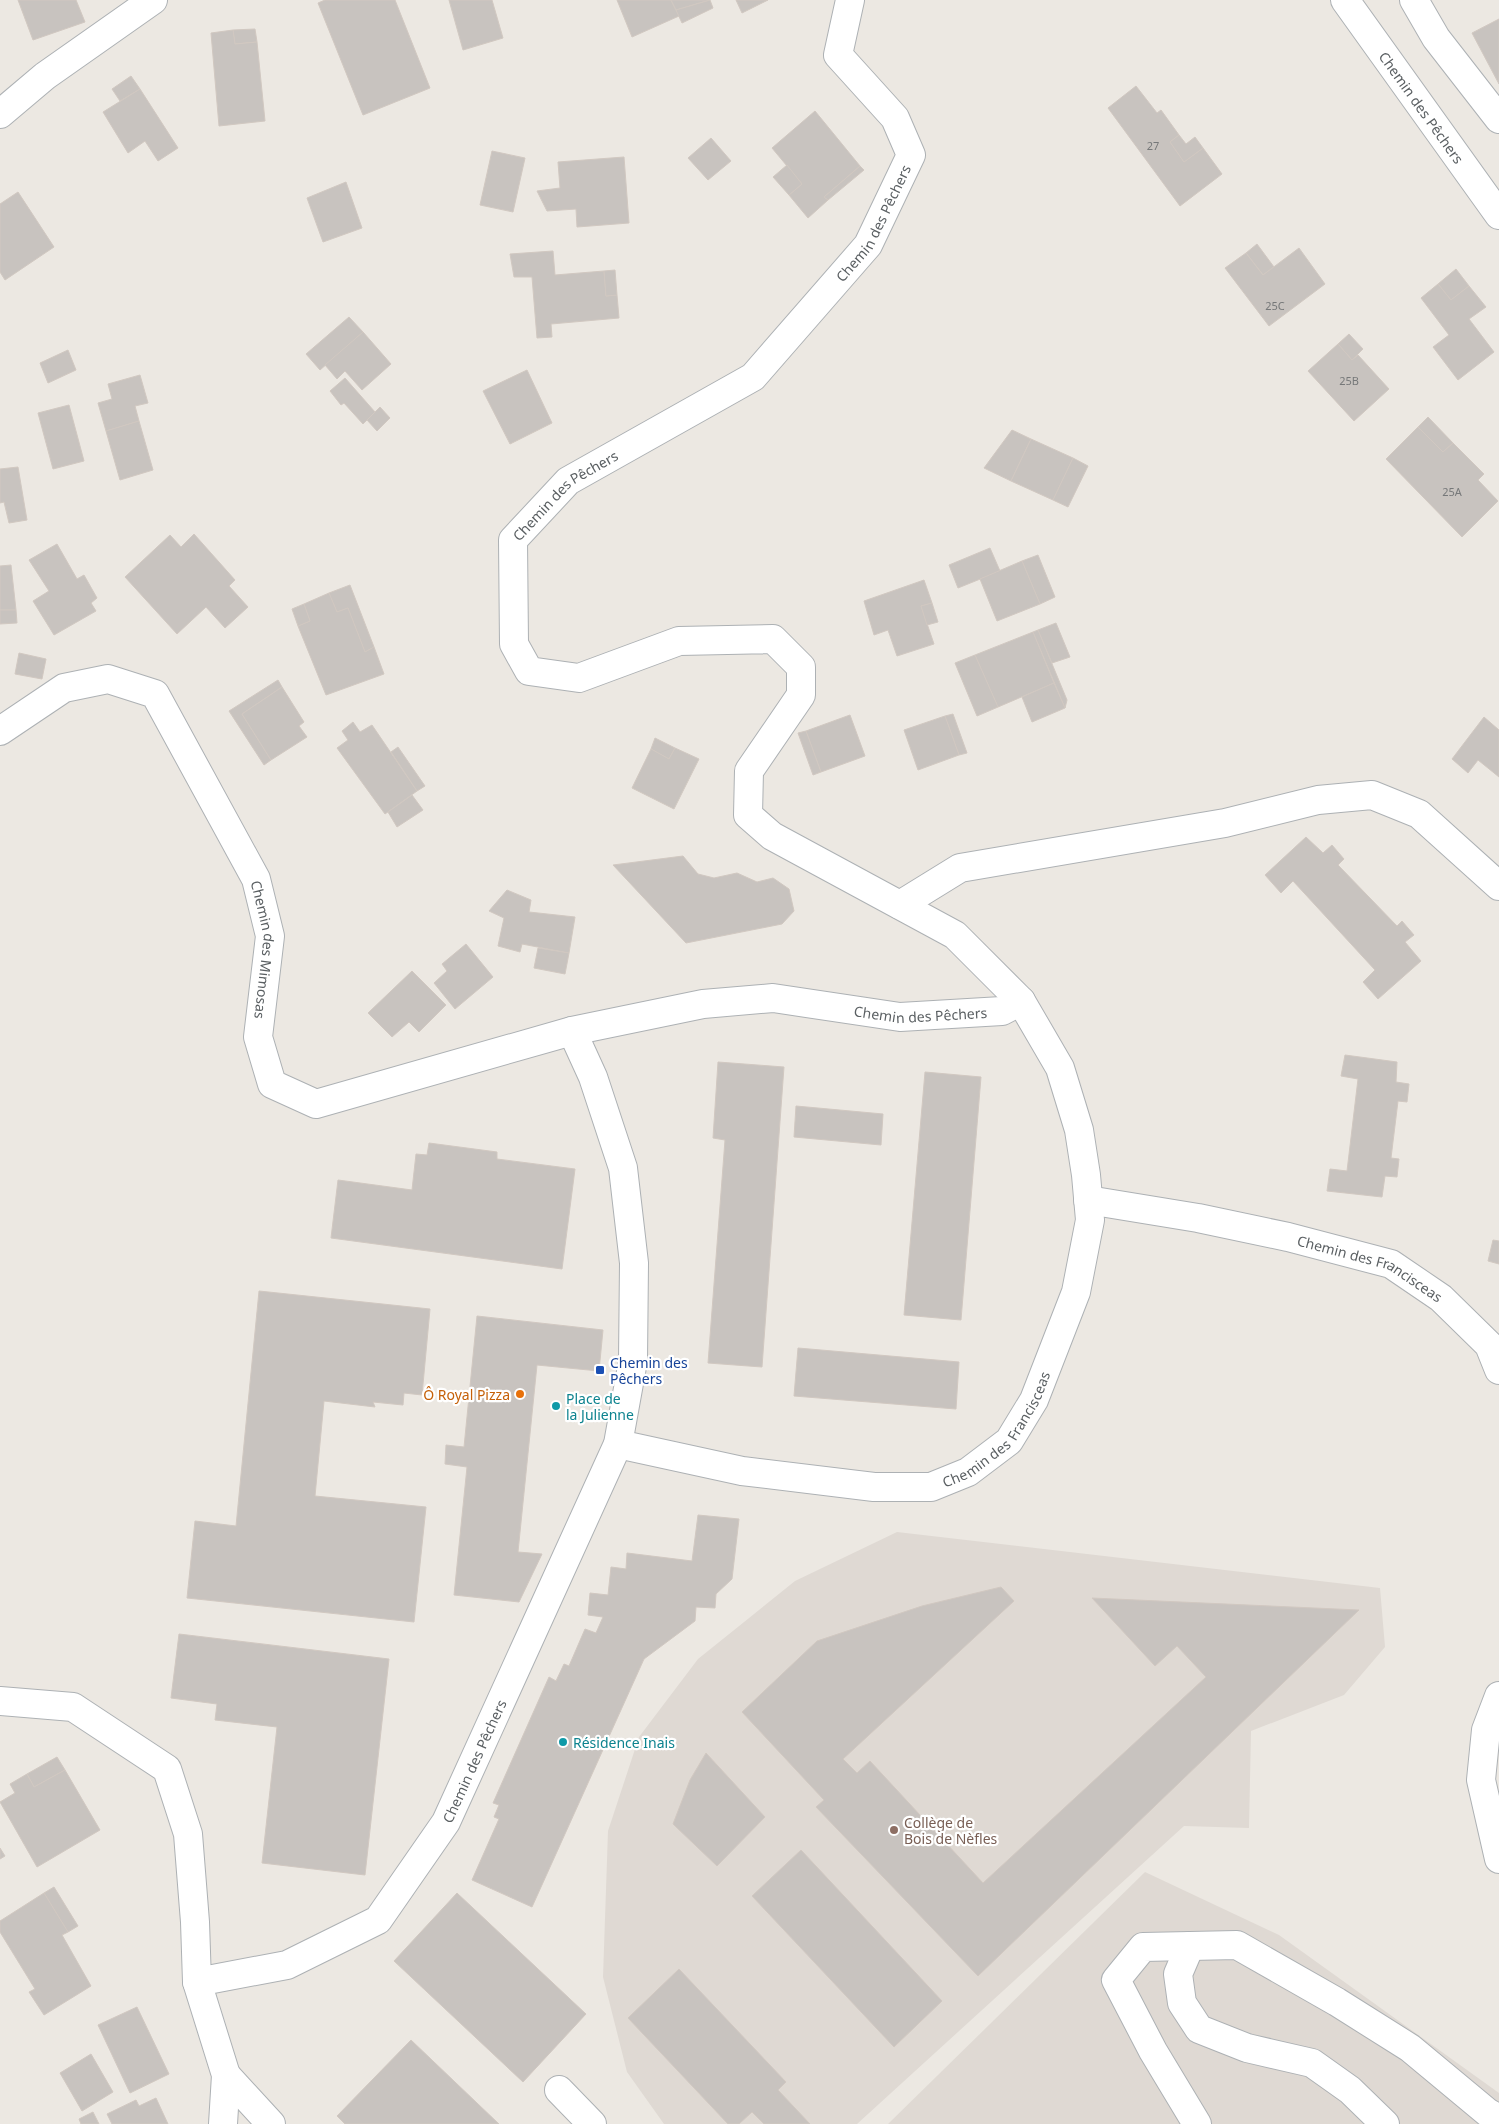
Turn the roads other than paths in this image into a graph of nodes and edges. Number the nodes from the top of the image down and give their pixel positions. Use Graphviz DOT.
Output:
graph roads {
  1 [pos="153,0"];
  2 [pos="850,0"];
  3 [pos="1345,0"];
  4 [pos="1414,0"];
  5 [pos="0,114"];
  6 [pos="1499,119"];
  7 [pos="1499,215"];
  8 [pos="0,730"];
  9 [pos="1499,886"];
  10 [pos="900,905"];
  11 [pos="1021,1001"];
  12 [pos="572,1030"];
  13 [pos="1088,1200"];
  14 [pos="1499,1370"];
  15 [pos="618,1444"];
  16 [pos="1499,1696"];
  17 [pos="0,1700"];
  18 [pos="1499,1858"];
  19 [pos="1190,1946"];
  20 [pos="197,1982"];
  21 [pos="226,2075"];
  22 [pos="559,2090"];
  23 [pos="1499,2119"];
  24 [pos="222,2124"];
  25 [pos="271,2124"];
  26 [pos="592,2124"];
  27 [pos="1198,2124"];
  28 [pos="1385,2124"];
  1 -- 5 [label="street"];
  2 -- 10 [label="street, Chemin des Pêchers"];
  3 -- 7 [label="street, Chemin des Pêchers"];
  4 -- 6 [label="street"];
  8 -- 12 [label="street, Chemin des Mimosas"];
  9 -- 10 [label="street"];
  10 -- 11 [label="street, Chemin des Pêchers"];
  11 -- 12 [label="street, Chemin des Pêchers"];
  11 -- 13 [label="street, Chemin des Francisceas"];
  12 -- 15 [label="street, Chemin des Pêchers"];
  13 -- 14 [label="street, Chemin des Francisceas"];
  13 -- 15 [label="street, Chemin des Francisceas"];
  15 -- 20 [label="street, Chemin des Pêchers"];
  16 -- 18 [label="street"];
  17 -- 20 [label="street"];
  19 -- 23 [label="street"];
  19 -- 27 [label="street"];
  19 -- 28 [label="street"];
  20 -- 21 [label="street"];
  21 -- 24 [label="street"];
  21 -- 25 [label="street"];
  22 -- 26 [label="street"];
}
